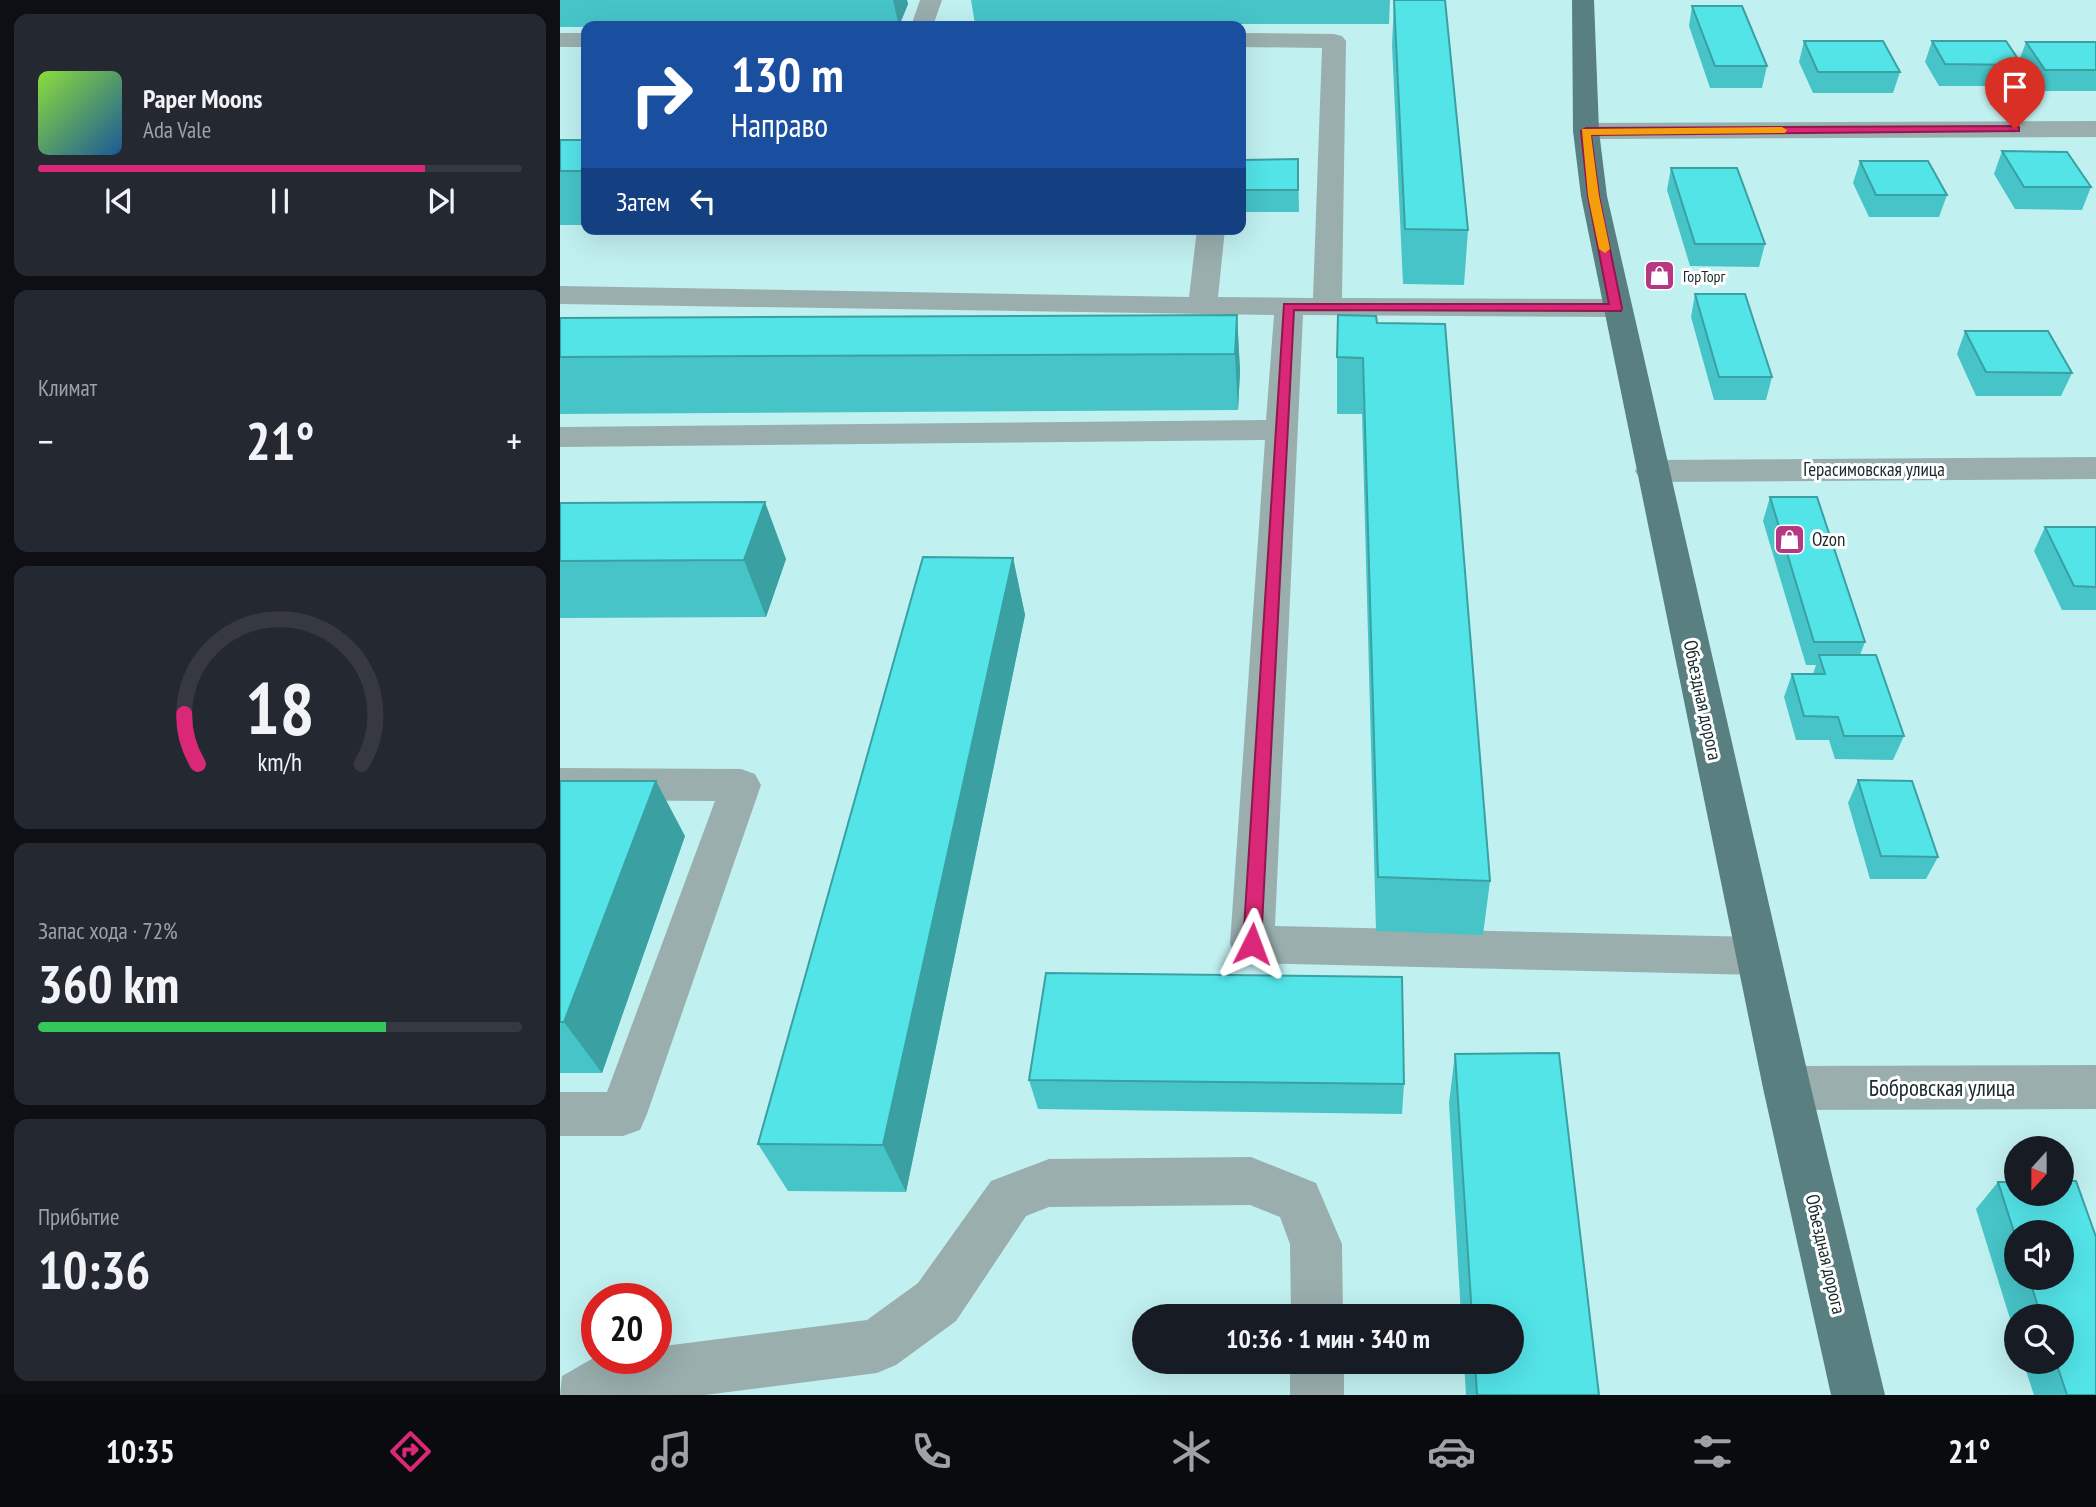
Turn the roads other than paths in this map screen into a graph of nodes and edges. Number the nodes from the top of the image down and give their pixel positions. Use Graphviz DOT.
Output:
graph roads {
  1 [pos="932,0"];
  2 [pos="1583,0"];
  3 [pos="924,21"];
  4 [pos="560,40"];
  5 [pos="581,40"];
  6 [pos="1246,40"];
  7 [pos="2096,129"];
  8 [pos="1586,131"];
  9 [pos="1210,235"];
  10 [pos="560,295"];
  11 [pos="1203,306"];
  12 [pos="1289,306"];
  13 [pos="1327,307"];
  14 [pos="1616,308"];
  15 [pos="1282,430"];
  16 [pos="560,437"];
  17 [pos="2096,468"];
  18 [pos="1652,471"];
  19 [pos="560,784"];
  20 [pos="1758,956"];
  21 [pos="2096,1087"];
  22 [pos="1787,1088"];
  23 [pos="560,1114"];
  24 [pos="1317,1304"];
  25 [pos="1317,1374"];
  26 [pos="581,1395"];
  27 [pos="1317,1395"];
  28 [pos="1858,1395"];
  1 -- 3 [label="street"];
  2 -- 8 [label="main road, Объездная дорога"];
  4 -- 5 [label="street"];
  6 -- 13 [label="street"];
  7 -- 8 [label="street"];
  8 -- 14 [label="main road, Объездная дорога"];
  9 -- 11 [label="street"];
  10 -- 11 [label="street"];
  11 -- 12 [label="street"];
  12 -- 13 [label="street"];
  12 -- 15 [label="street"];
  13 -- 14 [label="street"];
  14 -- 18 [label="main road, Объездная дорога"];
  15 -- 16 [label="street"];
  15 -- 20 [label="street"];
  17 -- 18 [label="street, Герасимовская улица"];
  18 -- 20 [label="main road, Объездная дорога"];
  19 -- 23 [label="street"];
  20 -- 22 [label="main road, Объездная дорога"];
  21 -- 22 [label="street, Бобровская улица"];
  22 -- 28 [label="main road, Объездная дорога"];
  24 -- 26 [label="street"];
  25 -- 27 [label="street"];
}
